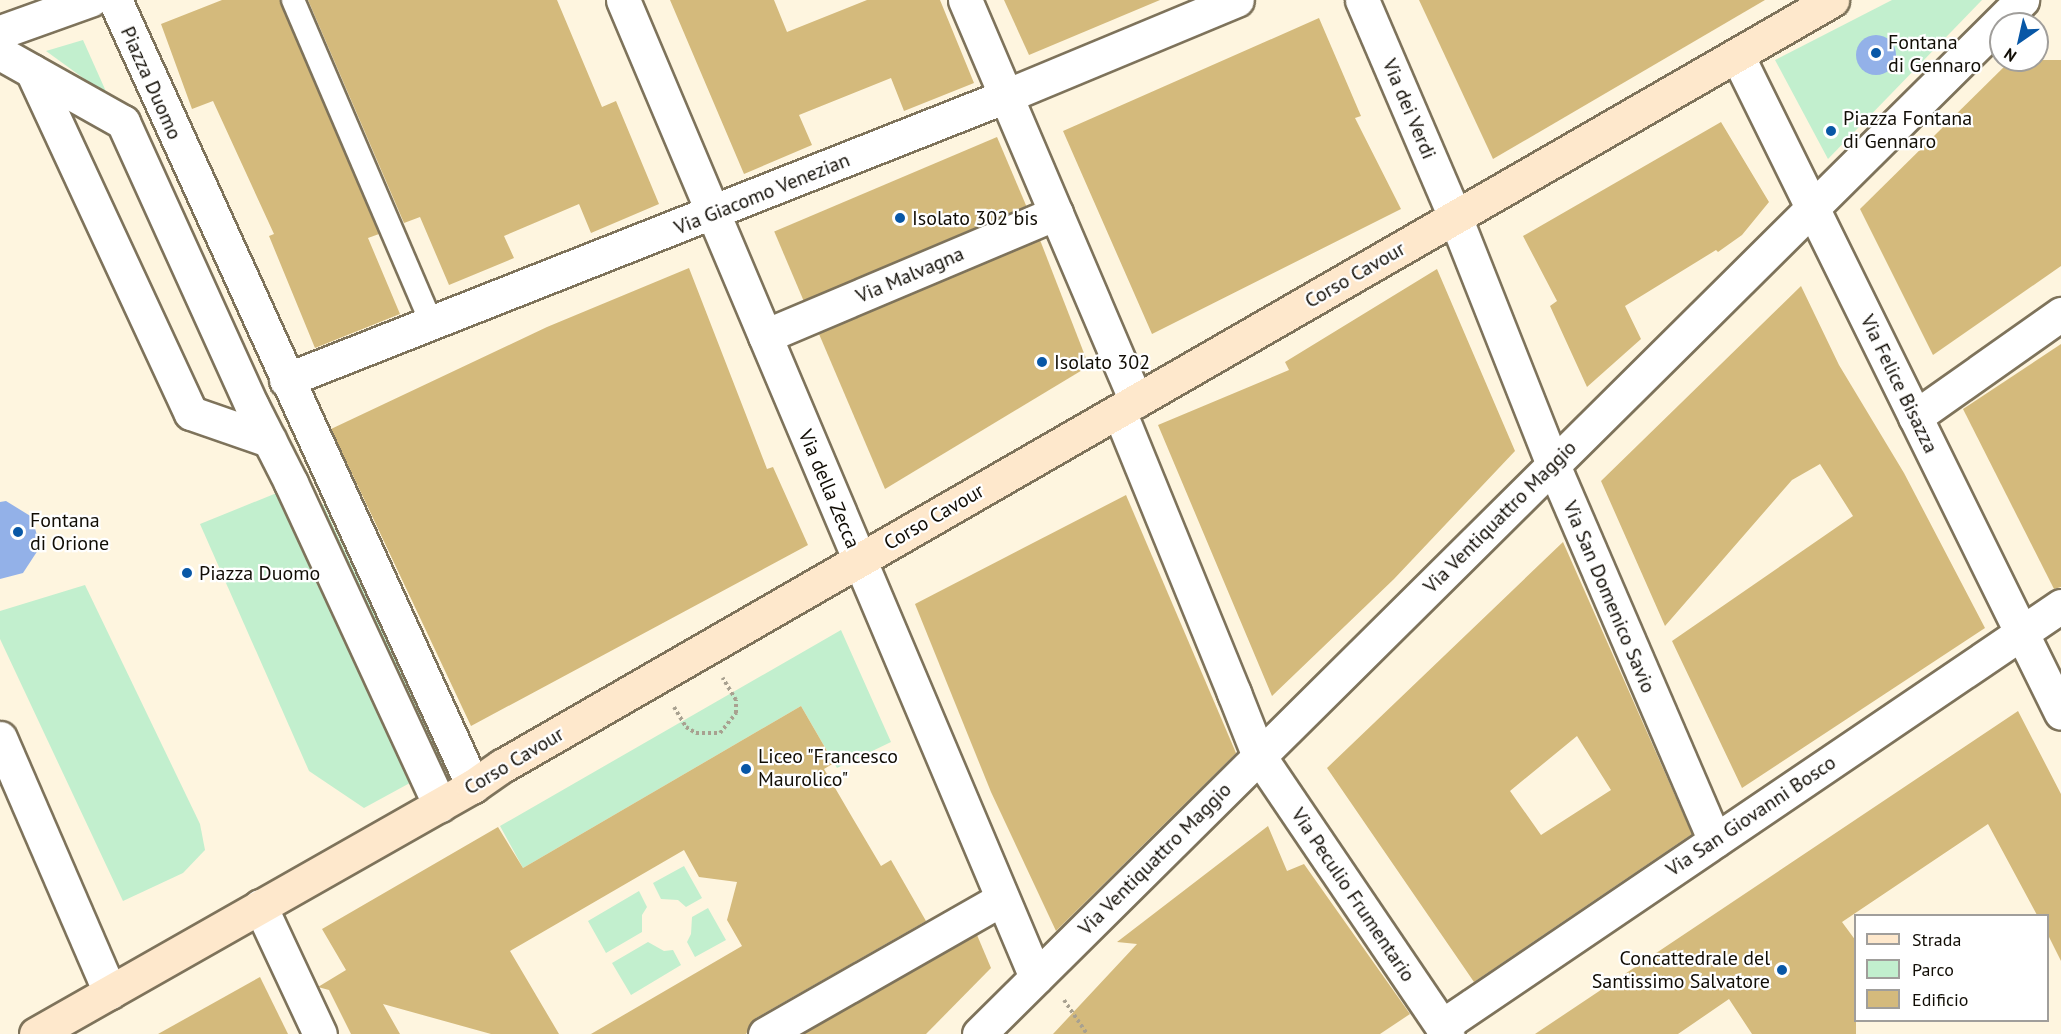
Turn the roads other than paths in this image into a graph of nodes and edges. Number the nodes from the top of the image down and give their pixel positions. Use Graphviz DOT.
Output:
graph roads {
  1 [pos="90,0"];
  2 [pos="115,0"];
  3 [pos="293,0"];
  4 [pos="623,0"];
  5 [pos="965,0"];
  6 [pos="1237,0"];
  7 [pos="1362,0"];
  8 [pos="1832,0"];
  9 [pos="2022,0"];
  10 [pos="0,32"];
  11 [pos="0,53"];
  12 [pos="1737,55"];
  13 [pos="32,71"];
  14 [pos="1006,96"];
  15 [pos="1811,207"];
  16 [pos="713,213"];
  17 [pos="1056,213"];
  18 [pos="1455,218"];
  19 [pos="2061,314"];
  20 [pos="432,324"];
  21 [pos="765,336"];
  22 [pos="286,380"];
  23 [pos="1128,406"];
  24 [pos="1915,417"];
  25 [pos="269,440"];
  26 [pos="1553,465"];
  27 [pos="860,560"];
  28 [pos="2061,606"];
  29 [pos="2022,633"];
  30 [pos="2061,712"];
  31 [pos="0,738"];
  32 [pos="1259,756"];
  33 [pos="473,786"];
  34 [pos="440,805"];
  35 [pos="1714,841"];
  36 [pos="1002,898"];
  37 [pos="260,906"];
  38 [pos="1036,977"];
  39 [pos="110,992"];
  40 [pos="1445,1030"];
  41 [pos="36,1034"];
  42 [pos="320,1034"];
  43 [pos="765,1034"];
  44 [pos="979,1034"];
  1 -- 10 [label="street"];
  2 -- 22 [label="street, Piazza Duomo"];
  3 -- 20 [label="lane"];
  4 -- 16 [label="street, Via della Zecca"];
  5 -- 14 [label="street, Via Peculio Frumentario"];
  6 -- 14 [label="street, Via Giacomo Venezian"];
  7 -- 18 [label="street, Via dei Verdi"];
  8 -- 12 [label="main road, Corso Cavour"];
  9 -- 15 [label="street, Via Ventiquattro Maggio"];
  11 -- 13 [label="street"];
  12 -- 15 [label="street, Via Felice Bisazza"];
  12 -- 18 [label="main road, Corso Cavour"];
  13 -- 25 [label="street"];
  13 -- 25 [label="street"];
  14 -- 16 [label="street, Via Giacomo Venezian"];
  14 -- 17 [label="street, Via Peculio Frumentario"];
  15 -- 24 [label="street, Via Felice Bisazza"];
  15 -- 26 [label="street, Via Ventiquattro Maggio"];
  16 -- 20 [label="street, Via Giacomo Venezian"];
  16 -- 21 [label="street, Via della Zecca"];
  17 -- 21 [label="street, Via Malvagna"];
  17 -- 23 [label="street, Via Peculio Frumentario"];
  18 -- 23 [label="main road, Corso Cavour"];
  18 -- 26 [label="street, Via San Domenico Savio"];
  19 -- 24 [label="street"];
  20 -- 22 [label="street, Via Giacomo Venezian"];
  21 -- 27 [label="street, Via della Zecca"];
  22 -- 33 [label="street, Piazza Duomo"];
  23 -- 27 [label="main road, Corso Cavour"];
  23 -- 32 [label="street, Via Peculio Frumentario"];
  24 -- 29 [label="street, Via Felice Bisazza"];
  25 -- 34 [label="street"];
  26 -- 32 [label="street, Via Ventiquattro Maggio"];
  26 -- 35 [label="street, Via San Domenico Savio"];
  27 -- 33 [label="main road, Corso Cavour"];
  27 -- 36 [label="street, Via della Zecca"];
  28 -- 29 [label="street, Via San Giovanni Bosco"];
  29 -- 30 [label="street, Via Felice Bisazza"];
  29 -- 35 [label="street, Via San Giovanni Bosco"];
  31 -- 39 [label="street"];
  32 -- 38 [label="street, Via Ventiquattro Maggio"];
  32 -- 40 [label="street, Via Peculio Frumentario"];
  33 -- 34 [label="main road, Corso Cavour"];
  34 -- 37 [label="main road, Corso Cavour"];
  35 -- 40 [label="street, Via San Giovanni Bosco"];
  36 -- 38 [label="street, Via della Zecca"];
  36 -- 43 [label="street"];
  37 -- 39 [label="main road, Corso Cavour"];
  37 -- 42 [label="street"];
  38 -- 44 [label="street, Via Ventiquattro Maggio"];
  39 -- 41 [label="main road, Corso Cavour"];
}
